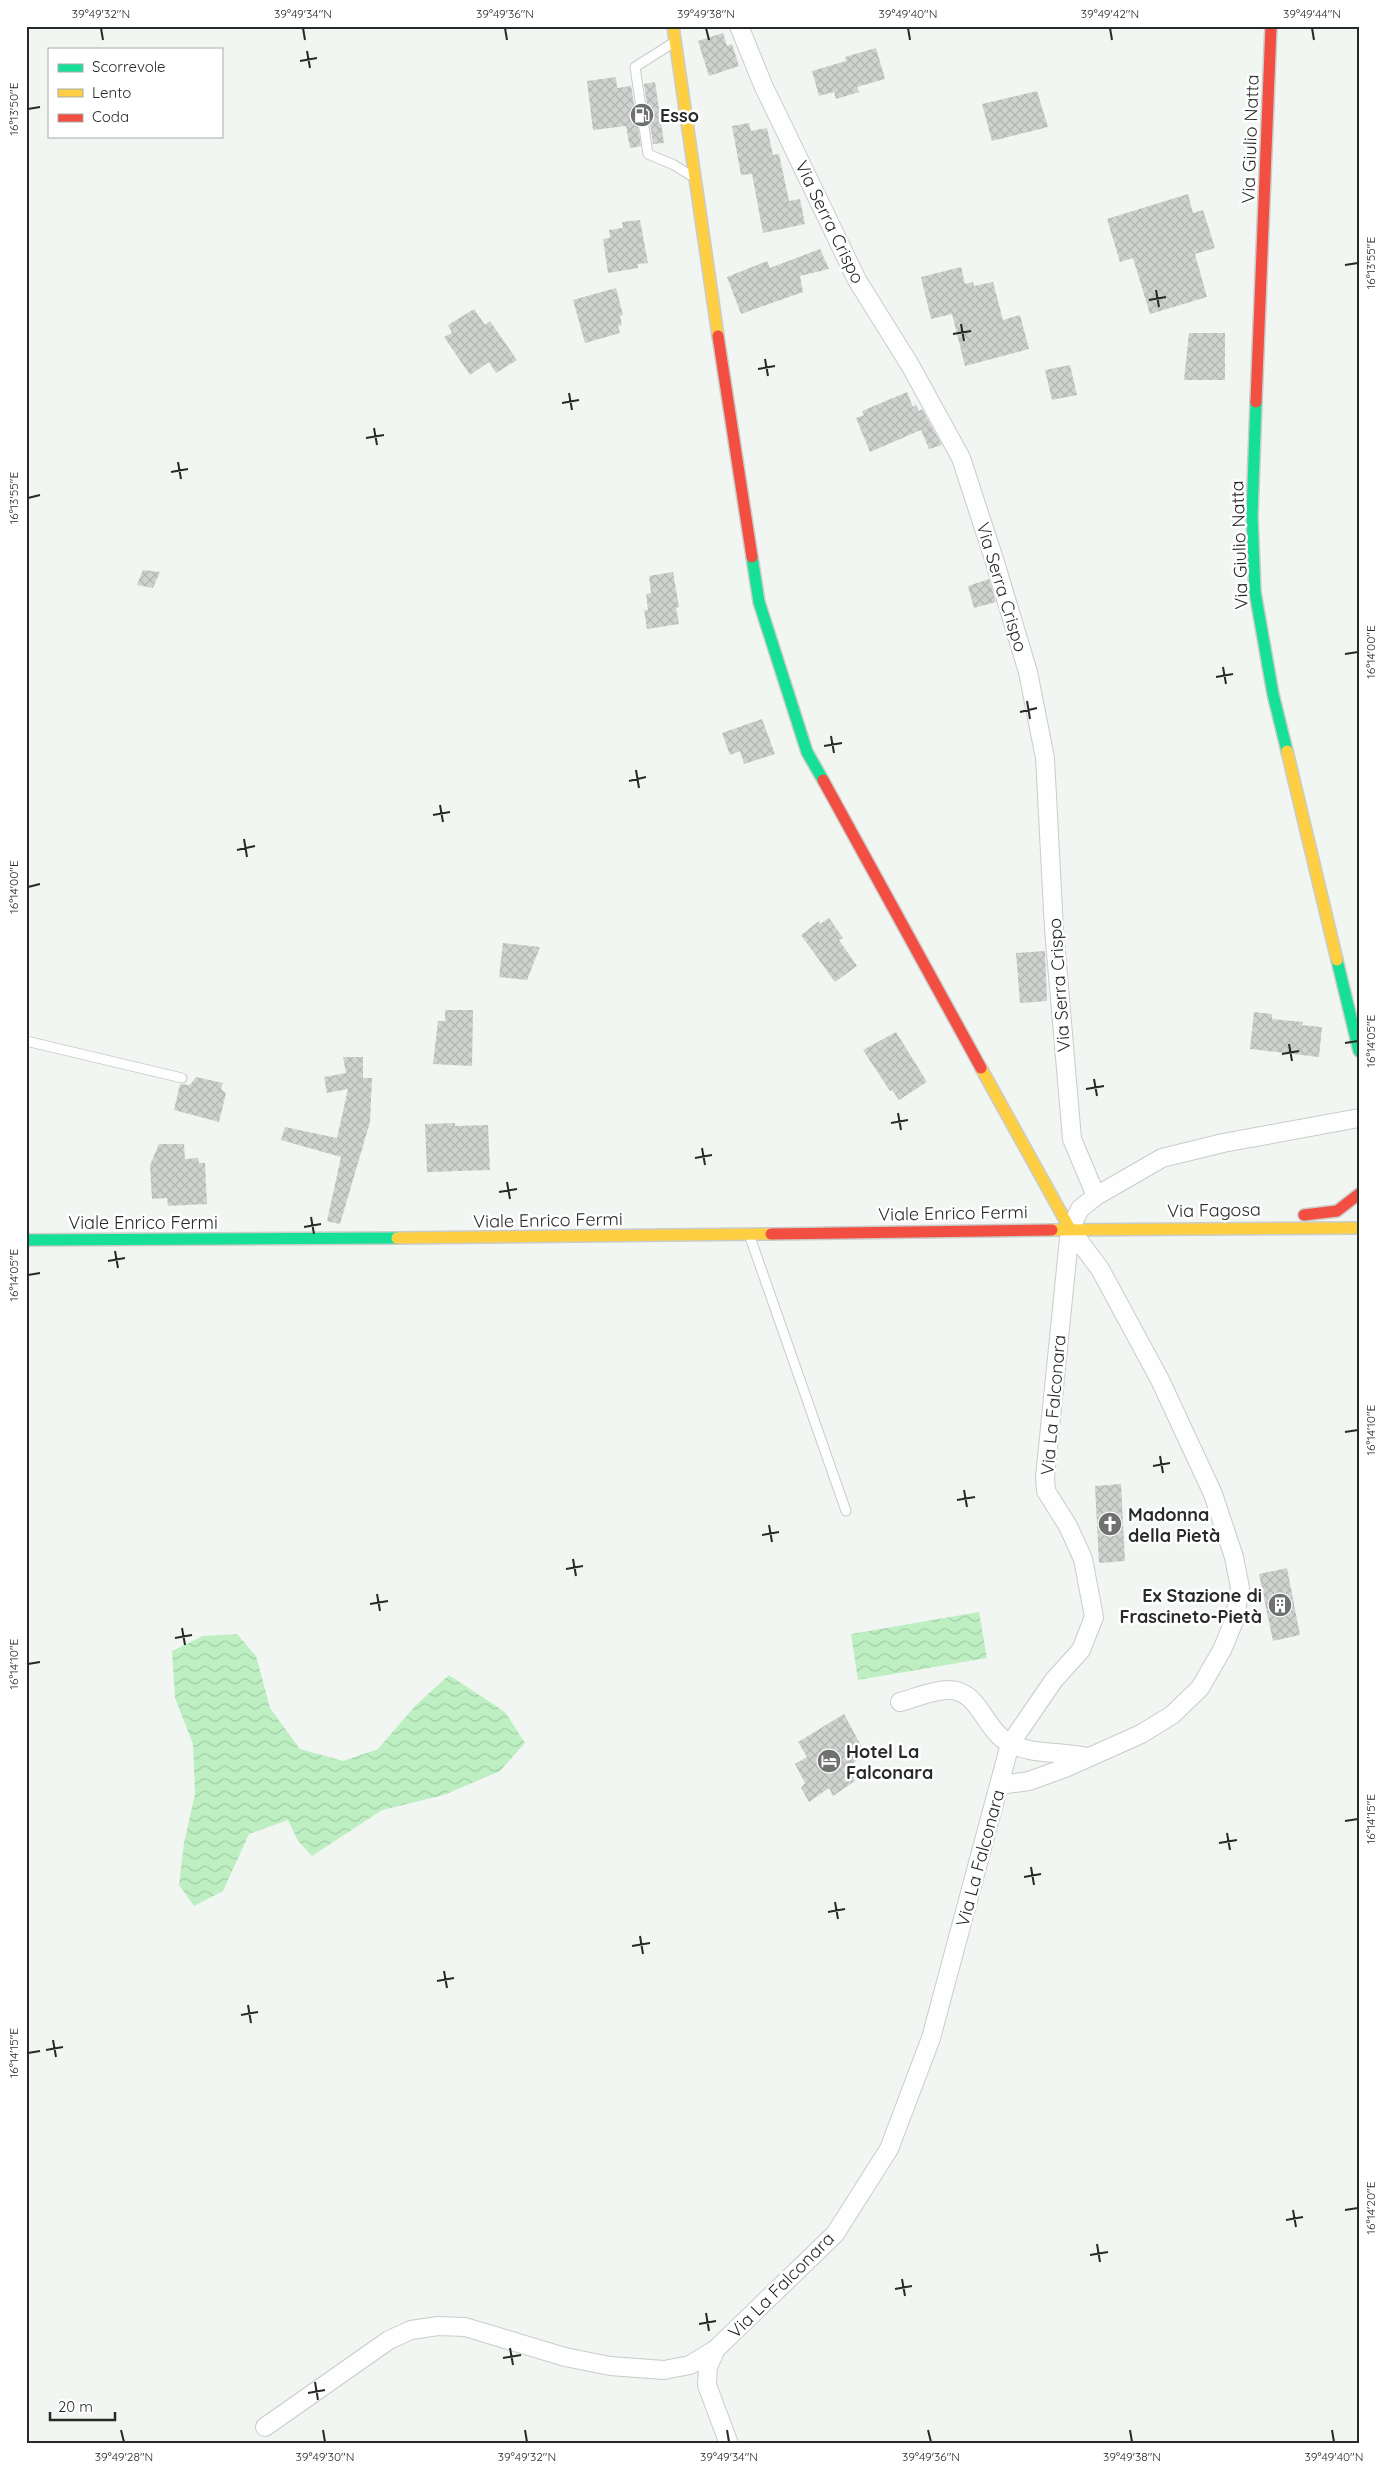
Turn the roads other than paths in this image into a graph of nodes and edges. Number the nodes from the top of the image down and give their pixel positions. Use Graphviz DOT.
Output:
graph roads {
  1 [pos="673,26"];
  2 [pos="739,26"];
  3 [pos="1271,26"];
  4 [pos="675,42"];
  5 [pos="695,178"];
  6 [pos="26,1041"];
  7 [pos="1359,1051"];
  8 [pos="182,1078"];
  9 [pos="1359,1118"];
  10 [pos="1359,1194"];
  11 [pos="1096,1196"];
  12 [pos="1258,1227"];
  13 [pos="1359,1228"];
  14 [pos="1070,1229"];
  15 [pos="749,1234"];
  16 [pos="26,1240"];
  17 [pos="846,1511"];
  18 [pos="900,1702"];
  19 [pos="1010,1744"];
  20 [pos="1087,1757"];
  21 [pos="1000,1785"];
  22 [pos="716,2349"];
  23 [pos="265,2427"];
  24 [pos="729,2444"];
  1 -- 4 [label="street"];
  2 -- 11 [label="street, Via Serra Crispo"];
  3 -- 7 [label="street, Via Giulio Natta"];
  4 -- 5 [label="street"];
  4 -- 5 [label="lane"];
  5 -- 14 [label="street"];
  6 -- 8 [label="lane"];
  9 -- 11 [label="street"];
  10 -- 12 [label="street"];
  11 -- 14 [label="street"];
  12 -- 13 [label="street, Via Fagosa"];
  12 -- 14 [label="street, Via Fagosa"];
  14 -- 15 [label="street, Viale Enrico Fermi"];
  14 -- 19 [label="street, Via La Falconara"];
  14 -- 20 [label="street"];
  15 -- 16 [label="street, Viale Enrico Fermi"];
  15 -- 17 [label="lane"];
  18 -- 19 [label="street"];
  19 -- 20 [label="street"];
  19 -- 21 [label="street, Via La Falconara"];
  20 -- 21 [label="street"];
  21 -- 22 [label="street, Via La Falconara"];
  22 -- 23 [label="street"];
  22 -- 24 [label="street, Via La Falconara"];
}
